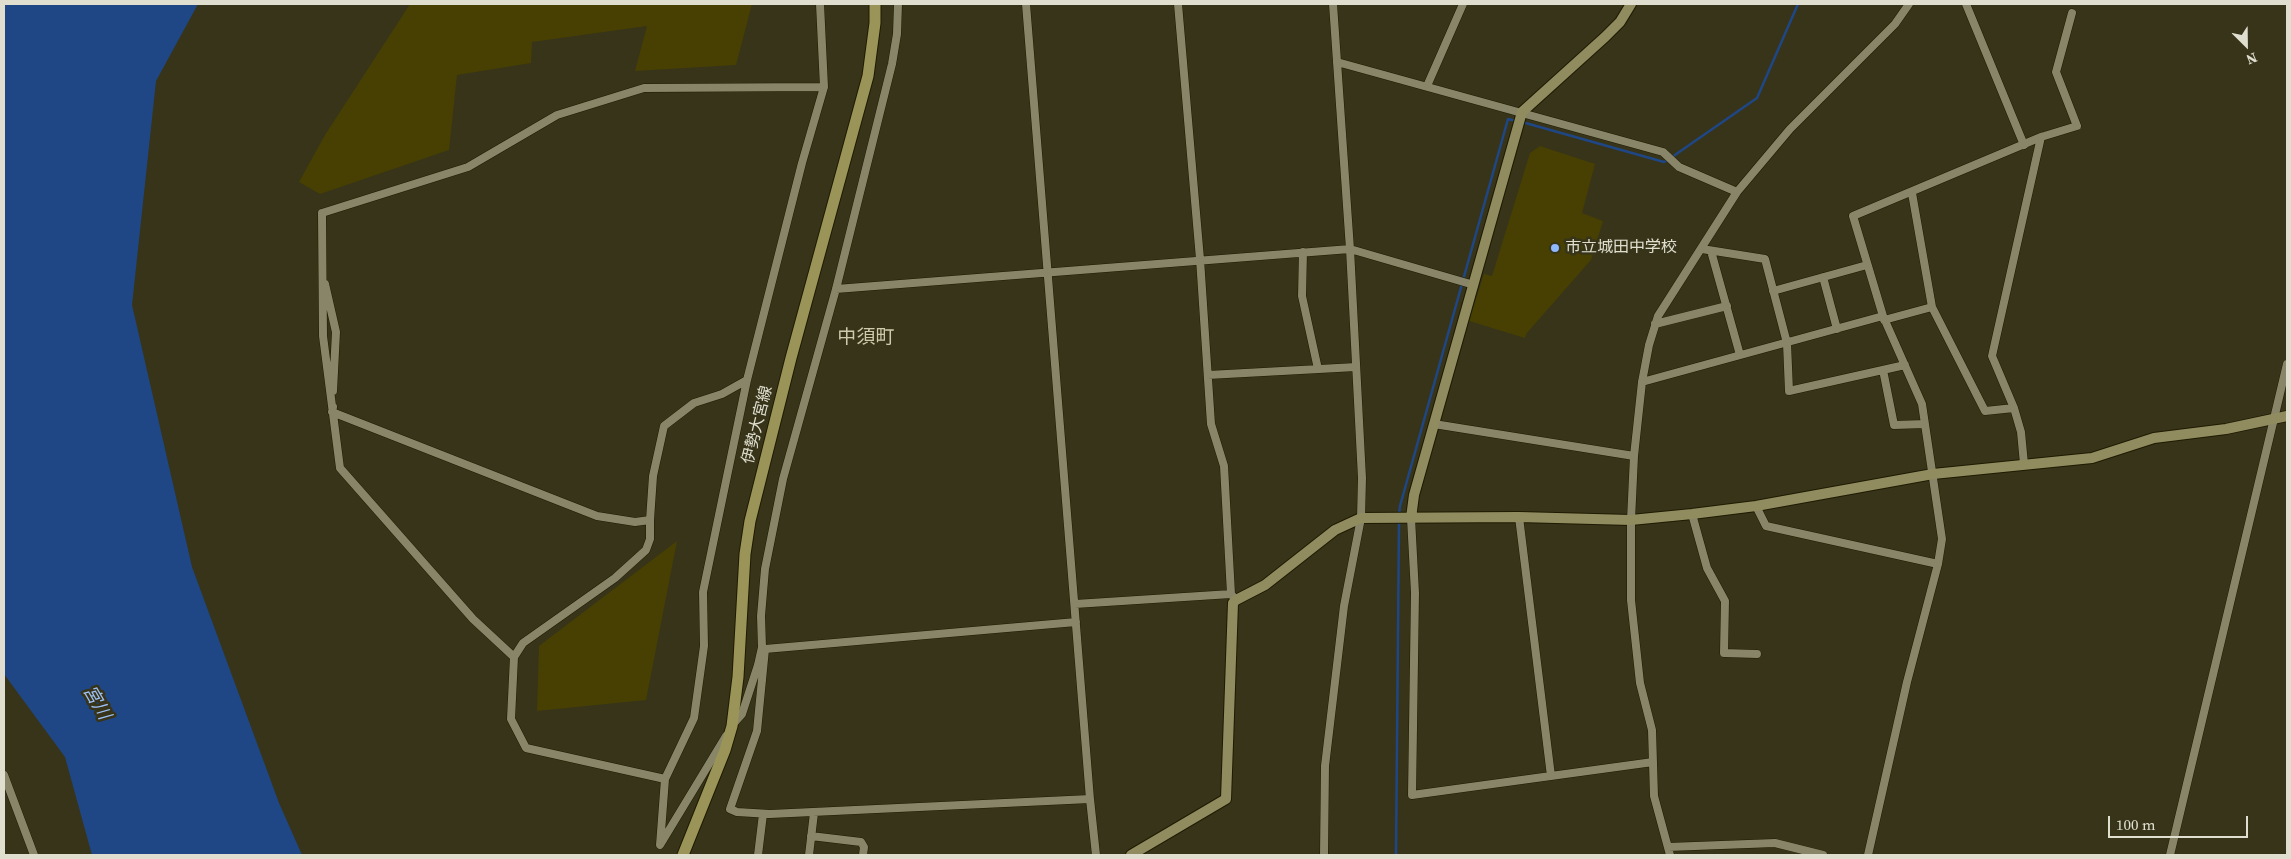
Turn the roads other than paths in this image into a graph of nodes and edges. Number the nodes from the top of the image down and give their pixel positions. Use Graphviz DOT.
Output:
graph roads {
  1 [pos="820,4"];
  2 [pos="875,4"];
  3 [pos="898,4"];
  4 [pos="1026,4"];
  5 [pos="1178,4"];
  6 [pos="1333,4"];
  7 [pos="1462,4"];
  8 [pos="1630,4"];
  9 [pos="1909,4"];
  10 [pos="1966,4"];
  11 [pos="2072,13"];
  12 [pos="1336,62"];
  13 [pos="1427,86"];
  14 [pos="824,87"];
  15 [pos="1522,113"];
  16 [pos="2042,137"];
  17 [pos="2024,145"];
  18 [pos="1737,192"];
  19 [pos="1912,193"];
  20 [pos="1350,249"];
  21 [pos="1702,250"];
  22 [pos="1711,251"];
  23 [pos="1303,252"];
  24 [pos="1200,259"];
  25 [pos="1867,264"];
  26 [pos="322,269"];
  27 [pos="1048,272"];
  28 [pos="1822,277"];
  29 [pos="1471,284"];
  30 [pos="836,289"];
  31 [pos="1773,291"];
  32 [pos="1727,306"];
  33 [pos="1932,307"];
  34 [pos="1884,318"];
  35 [pos="1655,324"];
  36 [pos="1837,329"];
  37 [pos="1787,343"];
  38 [pos="1740,355"];
  39 [pos="2287,364"];
  40 [pos="1904,365"];
  41 [pos="1356,367"];
  42 [pos="1318,369"];
  43 [pos="1883,370"];
  44 [pos="1208,375"];
  45 [pos="747,380"];
  46 [pos="1642,382"];
  47 [pos="2014,408"];
  48 [pos="332,412"];
  49 [pos="2287,416"];
  50 [pos="2274,419"];
  51 [pos="1434,424"];
  52 [pos="1925,424"];
  53 [pos="1634,456"];
  54 [pos="2024,464"];
  55 [pos="1933,474"];
  56 [pos="1756,506"];
  57 [pos="1692,514"];
  58 [pos="1519,517"];
  59 [pos="1361,518"];
  60 [pos="1408,518"];
  61 [pos="650,520"];
  62 [pos="1630,520"];
  63 [pos="1938,564"];
  64 [pos="1233,597"];
  65 [pos="1075,604"];
  66 [pos="1076,622"];
  67 [pos="763,648"];
  68 [pos="1757,654"];
  69 [pos="514,657"];
  70 [pos="732,726"];
  71 [pos="1653,762"];
  72 [pos="4,775"];
  73 [pos="1551,776"];
  74 [pos="666,779"];
  75 [pos="1090,799"];
  76 [pos="814,813"];
  77 [pos="763,814"];
  78 [pos="811,836"];
  79 [pos="1669,851"];
  80 [pos="34,855"];
  81 [pos="684,855"];
  82 [pos="758,855"];
  83 [pos="808,855"];
  84 [pos="863,855"];
  85 [pos="1096,855"];
  86 [pos="1131,855"];
  87 [pos="1324,855"];
  88 [pos="1823,855"];
  89 [pos="1868,855"];
  90 [pos="2170,855"];
  1 -- 14 [label="street"];
  2 -- 70 [label="main road, 伊勢大宮線"];
  3 -- 30 [label="street"];
  4 -- 27 [label="street"];
  5 -- 24 [label="street"];
  6 -- 12 [label="street"];
  7 -- 13 [label="street"];
  8 -- 15 [label="street"];
  9 -- 18 [label="street"];
  10 -- 17 [label="street"];
  11 -- 16 [label="street"];
  12 -- 13 [label="street"];
  12 -- 20 [label="street"];
  13 -- 15 [label="street"];
  14 -- 26 [label="street"];
  14 -- 45 [label="street"];
  15 -- 18 [label="street"];
  15 -- 29 [label="street"];
  16 -- 17 [label="street"];
  16 -- 47 [label="street"];
  17 -- 19 [label="street"];
  18 -- 21 [label="street"];
  19 -- 25 [label="street"];
  19 -- 33 [label="street"];
  20 -- 23 [label="street"];
  20 -- 29 [label="street"];
  20 -- 41 [label="street"];
  21 -- 22 [label="street"];
  21 -- 35 [label="street"];
  22 -- 31 [label="street"];
  22 -- 32 [label="street"];
  23 -- 24 [label="street"];
  23 -- 42 [label="street"];
  24 -- 27 [label="street"];
  24 -- 44 [label="street"];
  25 -- 28 [label="street"];
  25 -- 34 [label="street"];
  26 -- 48 [label="street"];
  26 -- 48 [label="street"];
  27 -- 30 [label="street"];
  27 -- 65 [label="street"];
  28 -- 31 [label="street"];
  28 -- 36 [label="street"];
  29 -- 51 [label="street"];
  30 -- 67 [label="street"];
  31 -- 37 [label="street"];
  32 -- 35 [label="street"];
  32 -- 38 [label="street"];
  33 -- 34 [label="street"];
  33 -- 47 [label="street"];
  34 -- 36 [label="street"];
  34 -- 40 [label="street"];
  35 -- 46 [label="street"];
  36 -- 37 [label="street"];
  37 -- 38 [label="street"];
  37 -- 43 [label="street"];
  38 -- 46 [label="street"];
  39 -- 50 [label="street"];
  40 -- 43 [label="street"];
  40 -- 52 [label="street"];
  41 -- 42 [label="street"];
  41 -- 59 [label="street"];
  42 -- 44 [label="street"];
  43 -- 52 [label="street"];
  44 -- 64 [label="street"];
  45 -- 61 [label="street"];
  45 -- 74 [label="street"];
  46 -- 53 [label="street"];
  47 -- 54 [label="street"];
  48 -- 61 [label="street"];
  48 -- 69 [label="street"];
  49 -- 50 [label="street"];
  50 -- 54 [label="street"];
  50 -- 90 [label="street"];
  51 -- 53 [label="street"];
  51 -- 60 [label="street"];
  52 -- 55 [label="street"];
  53 -- 62 [label="street"];
  54 -- 55 [label="street"];
  55 -- 56 [label="street"];
  55 -- 63 [label="street"];
  56 -- 57 [label="street"];
  56 -- 63 [label="street"];
  57 -- 62 [label="street"];
  57 -- 68 [label="street"];
  58 -- 60 [label="street"];
  58 -- 62 [label="street"];
  58 -- 73 [label="street"];
  59 -- 60 [label="street"];
  59 -- 64 [label="street"];
  59 -- 87 [label="street"];
  60 -- 73 [label="street"];
  61 -- 69 [label="street"];
  62 -- 71 [label="street"];
  63 -- 89 [label="street"];
  64 -- 65 [label="street"];
  64 -- 86 [label="street"];
  65 -- 66 [label="street"];
  66 -- 67 [label="street"];
  66 -- 75 [label="street"];
  67 -- 70 [label="street"];
  67 -- 77 [label="street"];
  69 -- 74 [label="street"];
  70 -- 74 [label="street"];
  70 -- 81 [label="main road, 伊勢大宮線"];
  71 -- 73 [label="street"];
  71 -- 79 [label="street"];
  72 -- 80 [label="street"];
  75 -- 76 [label="street"];
  75 -- 85 [label="street"];
  76 -- 77 [label="street"];
  76 -- 78 [label="street"];
  77 -- 82 [label="street"];
  78 -- 83 [label="street"];
  78 -- 84 [label="street"];
  79 -- 88 [label="street"];
}
